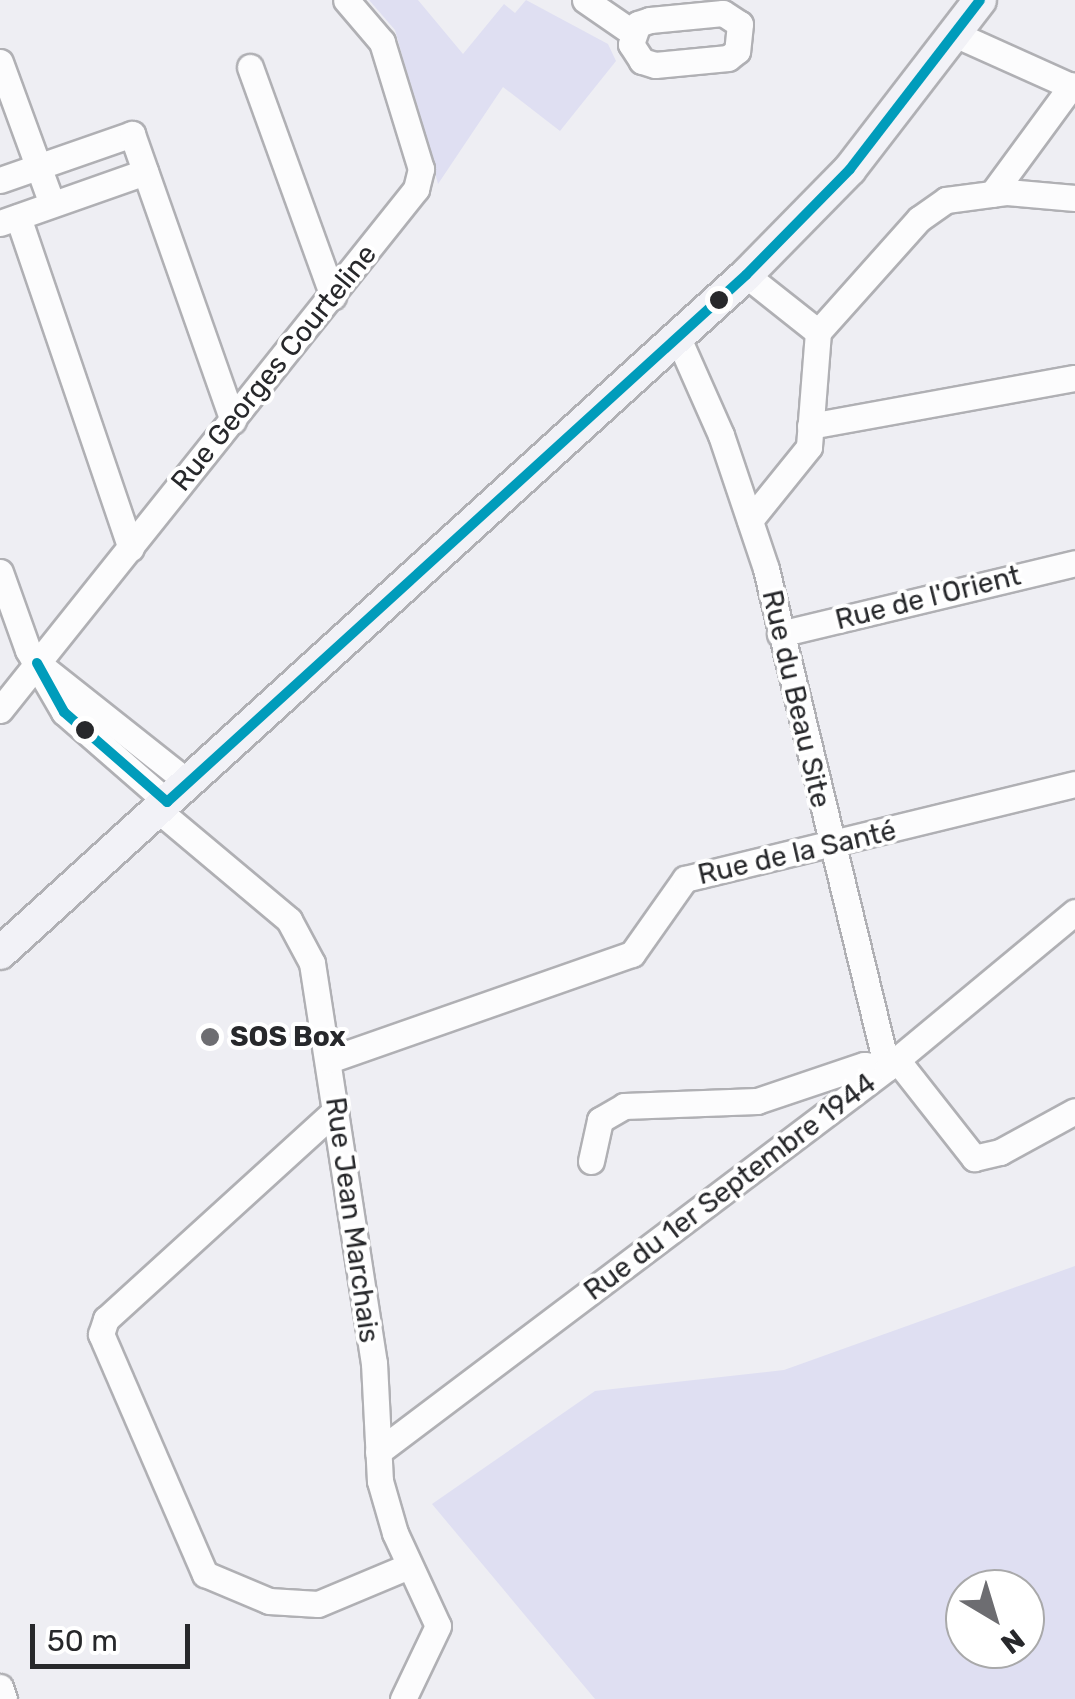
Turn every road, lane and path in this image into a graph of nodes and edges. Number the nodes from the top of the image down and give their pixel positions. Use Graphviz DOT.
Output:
graph roads {
  1 [pos="346,0"];
  2 [pos="980,0"];
  3 [pos="586,2"];
  4 [pos="742,8"];
  5 [pos="633,33"];
  6 [pos="957,35"];
  7 [pos="0,62"];
  8 [pos="250,67"];
  9 [pos="1073,87"];
  10 [pos="39,167"];
  11 [pos="145,172"];
  12 [pos="0,180"];
  13 [pos="992,194"];
  14 [pos="1075,198"];
  15 [pos="52,204"];
  16 [pos="9,220"];
  17 [pos="746,275"];
  18 [pos="333,296"];
  19 [pos="818,332"];
  20 [pos="678,338"];
  21 [pos="1075,378"];
  22 [pos="234,421"];
  23 [pos="810,426"];
  24 [pos="750,520"];
  25 [pos="130,548"];
  26 [pos="1075,563"];
  27 [pos="0,572"];
  28 [pos="780,634"];
  29 [pos="37,662"];
  30 [pos="0,710"];
  31 [pos="1075,784"];
  32 [pos="171,798"];
  33 [pos="830,847"];
  34 [pos="1075,912"];
  35 [pos="0,953"];
  36 [pos="329,1060"];
  37 [pos="892,1064"];
  38 [pos="336,1110"];
  39 [pos="1075,1111"];
  40 [pos="591,1161"];
  41 [pos="378,1452"];
  42 [pos="409,1566"];
  43 [pos="0,1687"];
  44 [pos="4,1699"];
  45 [pos="404,1699"];
  1 -- 18 [label="street, Rue Georges Courteline"];
  2 -- 6 [label="main road"];
  3 -- 5 [label="street"];
  4 -- 5 [label="street"];
  4 -- 5 [label="street"];
  6 -- 9 [label="street"];
  6 -- 17 [label="main road"];
  7 -- 10 [label="street"];
  8 -- 18 [label="street"];
  9 -- 13 [label="street"];
  10 -- 11 [label="street"];
  10 -- 12 [label="street"];
  10 -- 15 [label="street"];
  11 -- 15 [label="street"];
  11 -- 22 [label="street"];
  13 -- 14 [label="street"];
  13 -- 19 [label="street"];
  15 -- 16 [label="street"];
  16 -- 25 [label="street"];
  17 -- 19 [label="street"];
  17 -- 20 [label="main road"];
  18 -- 22 [label="street, Rue Georges Courteline"];
  19 -- 23 [label="street"];
  20 -- 24 [label="street, Rue du Beau Site"];
  20 -- 32 [label="main road"];
  21 -- 23 [label="street"];
  22 -- 25 [label="street, Rue Georges Courteline"];
  23 -- 24 [label="street"];
  24 -- 28 [label="street, Rue du Beau Site"];
  25 -- 29 [label="street, Rue Georges Courteline"];
  26 -- 28 [label="street, Rue de l'Orient"];
  27 -- 29 [label="street"];
  28 -- 33 [label="street, Rue du Beau Site"];
  29 -- 30 [label="street, Rue Georges Courteline"];
  29 -- 32 [label="street, Rue Jean Marchais"];
  31 -- 33 [label="street, Rue de la Santé"];
  32 -- 35 [label="main road"];
  32 -- 36 [label="street, Rue Jean Marchais"];
  33 -- 36 [label="street, Rue de la Santé"];
  33 -- 37 [label="street, Rue du Beau Site"];
  34 -- 37 [label="street, Rue du 1er Septembre 1944"];
  36 -- 38 [label="street, Rue Jean Marchais"];
  37 -- 39 [label="street"];
  37 -- 40 [label="street"];
  37 -- 41 [label="street, Rue du 1er Septembre 1944"];
  38 -- 41 [label="street, Rue Jean Marchais"];
  38 -- 42 [label="street"];
  41 -- 42 [label="street, Rue Jean Marchais"];
  42 -- 45 [label="street, Rue Jean Marchais"];
  43 -- 44 [label="street"];
}
